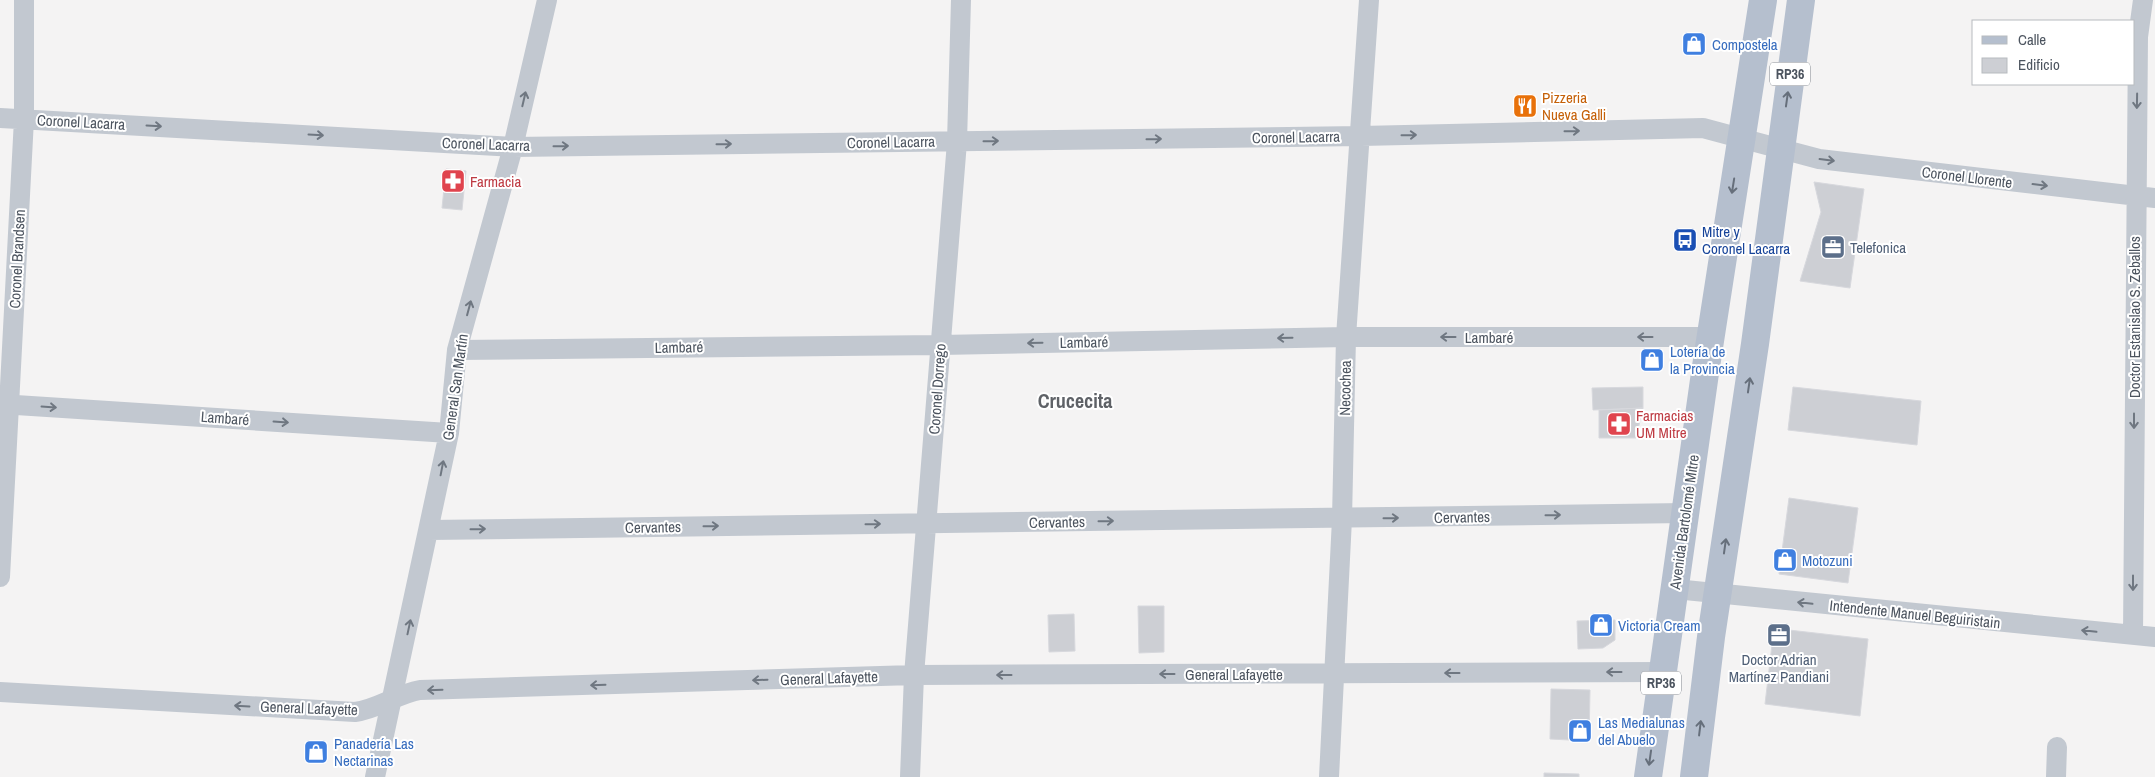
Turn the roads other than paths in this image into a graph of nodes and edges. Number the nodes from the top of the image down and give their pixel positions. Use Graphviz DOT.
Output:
graph roads {
  1 [pos="24,0"];
  2 [pos="547,0"];
  3 [pos="962,0"];
  4 [pos="1369,0"];
  5 [pos="1763,0"];
  6 [pos="1801,0"];
  7 [pos="2143,0"];
  8 [pos="0,118"];
  9 [pos="24,119"];
  10 [pos="1360,136"];
  11 [pos="1740,137"];
  12 [pos="957,142"];
  13 [pos="512,147"];
  14 [pos="1780,147"];
  15 [pos="2135,196"];
  16 [pos="2155,198"];
  17 [pos="1346,337"];
  18 [pos="1712,337"];
  19 [pos="940,345"];
  20 [pos="457,350"];
  21 [pos="5,404"];
  22 [pos="449,433"];
  23 [pos="1686,513"];
  24 [pos="1342,519"];
  25 [pos="927,523"];
  26 [pos="430,530"];
  27 [pos="0,577"];
  28 [pos="1676,589"];
  29 [pos="1718,594"];
  30 [pos="2133,635"];
  31 [pos="2155,638"];
  32 [pos="1663,672"];
  33 [pos="1336,673"];
  34 [pos="914,675"];
  35 [pos="0,692"];
  36 [pos="393,698"];
  37 [pos="2057,747"];
  38 [pos="375,777"];
  39 [pos="910,777"];
  40 [pos="1329,777"];
  41 [pos="1648,777"];
  42 [pos="1695,777"];
  43 [pos="2056,777"];
  1 -- 9 [label="street, Coronel Brandsen"];
  13 -- 2 [label="street, General San Martín, one-way"];
  3 -- 12 [label="street, Coronel Dorrego"];
  4 -- 10 [label="street, Necochea"];
  5 -- 11 [label="main road, Avenida Bartolomé Mitre / RP36"];
  14 -- 6 [label="main road, RP36, one-way"];
  7 -- 15 [label="street, Doctor Estanislao S. Zeballos, one-way"];
  8 -- 9 [label="street, Coronel Lacarra"];
  9 -- 13 [label="street, Coronel Lacarra, one-way"];
  9 -- 21 [label="street, Coronel Brandsen"];
  10 -- 11 [label="street, Coronel Lacarra, one-way"];
  12 -- 10 [label="street, Coronel Lacarra, one-way"];
  10 -- 17 [label="street, Necochea"];
  11 -- 14 [label="street, Coronel Lacarra"];
  11 -- 18 [label="main road, Avenida Bartolomé Mitre / RP36, one-way"];
  13 -- 12 [label="street, Coronel Lacarra, one-way"];
  12 -- 19 [label="street, Coronel Dorrego"];
  20 -- 13 [label="street, General San Martín, one-way"];
  14 -- 15 [label="street, Coronel Llorente, one-way"];
  29 -- 14 [label="main road, RP36, one-way"];
  15 -- 16 [label="street, Coronel Llorente"];
  15 -- 30 [label="street, Doctor Estanislao S. Zeballos, one-way"];
  18 -- 17 [label="street, Lambaré, one-way"];
  17 -- 19 [label="street, Lambaré, one-way"];
  17 -- 24 [label="street, Necochea"];
  18 -- 23 [label="main road, Avenida Bartolomé Mitre / RP36"];
  19 -- 20 [label="street, Lambaré"];
  19 -- 25 [label="street, Coronel Dorrego"];
  20 -- 22 [label="street, General San Martín"];
  21 -- 22 [label="street, Lambaré, one-way"];
  21 -- 27 [label="street, Coronel Brandsen"];
  26 -- 22 [label="street, General San Martín, one-way"];
  24 -- 23 [label="street, Cervantes, one-way"];
  23 -- 28 [label="main road, Avenida Bartolomé Mitre / RP36"];
  25 -- 24 [label="street, Cervantes, one-way"];
  24 -- 33 [label="street, Necochea"];
  26 -- 25 [label="street, Cervantes, one-way"];
  25 -- 34 [label="street, Coronel Dorrego"];
  36 -- 26 [label="street, General San Martín, one-way"];
  28 -- 29 [label="street, Intendente Manuel Beguiristain"];
  28 -- 32 [label="main road, Avenida Bartolomé Mitre / RP36"];
  30 -- 29 [label="street, Intendente Manuel Beguiristain, one-way"];
  42 -- 29 [label="main road, RP36, one-way"];
  30 -- 31 [label="street, Intendente Manuel Beguiristain"];
  32 -- 33 [label="street, General Lafayette, one-way"];
  32 -- 41 [label="main road, Avenida Bartolomé Mitre / RP36, one-way"];
  33 -- 34 [label="street, General Lafayette, one-way"];
  33 -- 40 [label="street, Necochea"];
  34 -- 36 [label="street, General Lafayette, one-way"];
  34 -- 39 [label="street, Coronel Dorrego"];
  36 -- 35 [label="street, General Lafayette, one-way"];
  36 -- 38 [label="street, General San Martín"];
  37 -- 43 [label="street"];
}
